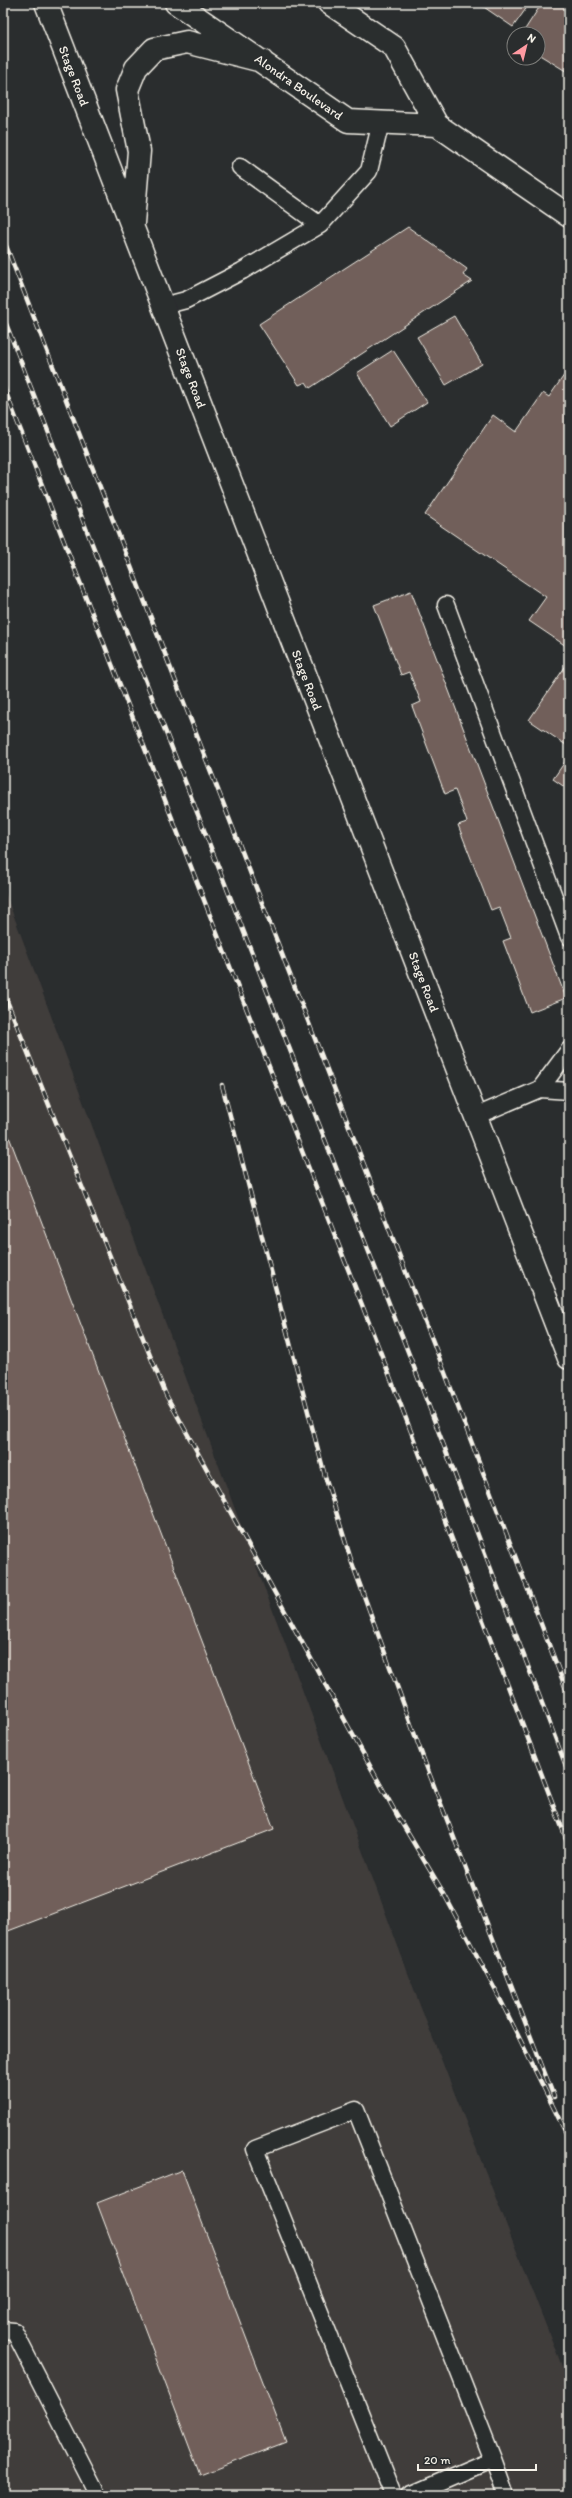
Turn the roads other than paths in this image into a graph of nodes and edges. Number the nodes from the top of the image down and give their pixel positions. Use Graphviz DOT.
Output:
graph roads {
  1 [pos="46,3"];
  2 [pos="176,3"];
  3 [pos="329,3"];
  4 [pos="262,61"];
  5 [pos="381,122"];
  6 [pos="437,125"];
  7 [pos="240,167"];
  8 [pos="569,216"];
  9 [pos="320,226"];
  10 [pos="132,228"];
  11 [pos="163,306"];
  12 [pos="446,604"];
  13 [pos="569,937"];
  14 [pos="569,1050"];
  15 [pos="540,1089"];
  16 [pos="569,1091"];
  17 [pos="476,1116"];
  18 [pos="569,1358"];
  19 [pos="3,2330"];
  20 [pos="493,2460"];
  21 [pos="98,2495"];
  22 [pos="393,2495"];
  23 [pos="410,2495"];
  24 [pos="506,2495"];
  1 -- 10 [label="main road, Stage Road"];
  2 -- 4 [label="main road, Alondra Boulevard"];
  3 -- 6 [label="main road"];
  4 -- 5 [label="main road, Alondra Boulevard"];
  4 -- 10 [label="main road"];
  5 -- 6 [label="main road, Alondra Boulevard"];
  5 -- 9 [label="lane"];
  6 -- 8 [label="main road"];
  7 -- 9 [label="lane"];
  9 -- 11 [label="lane"];
  10 -- 11 [label="main road, Stage Road"];
  11 -- 17 [label="main road, Stage Road"];
  12 -- 13 [label="lane"];
  14 -- 15 [label="lane"];
  15 -- 16 [label="lane"];
  15 -- 17 [label="lane"];
  17 -- 18 [label="main road, Stage Road"];
  19 -- 21 [label="lane"];
  20 -- 22 [label="lane"];
  20 -- 23 [label="lane"];
  20 -- 24 [label="lane"];
}
